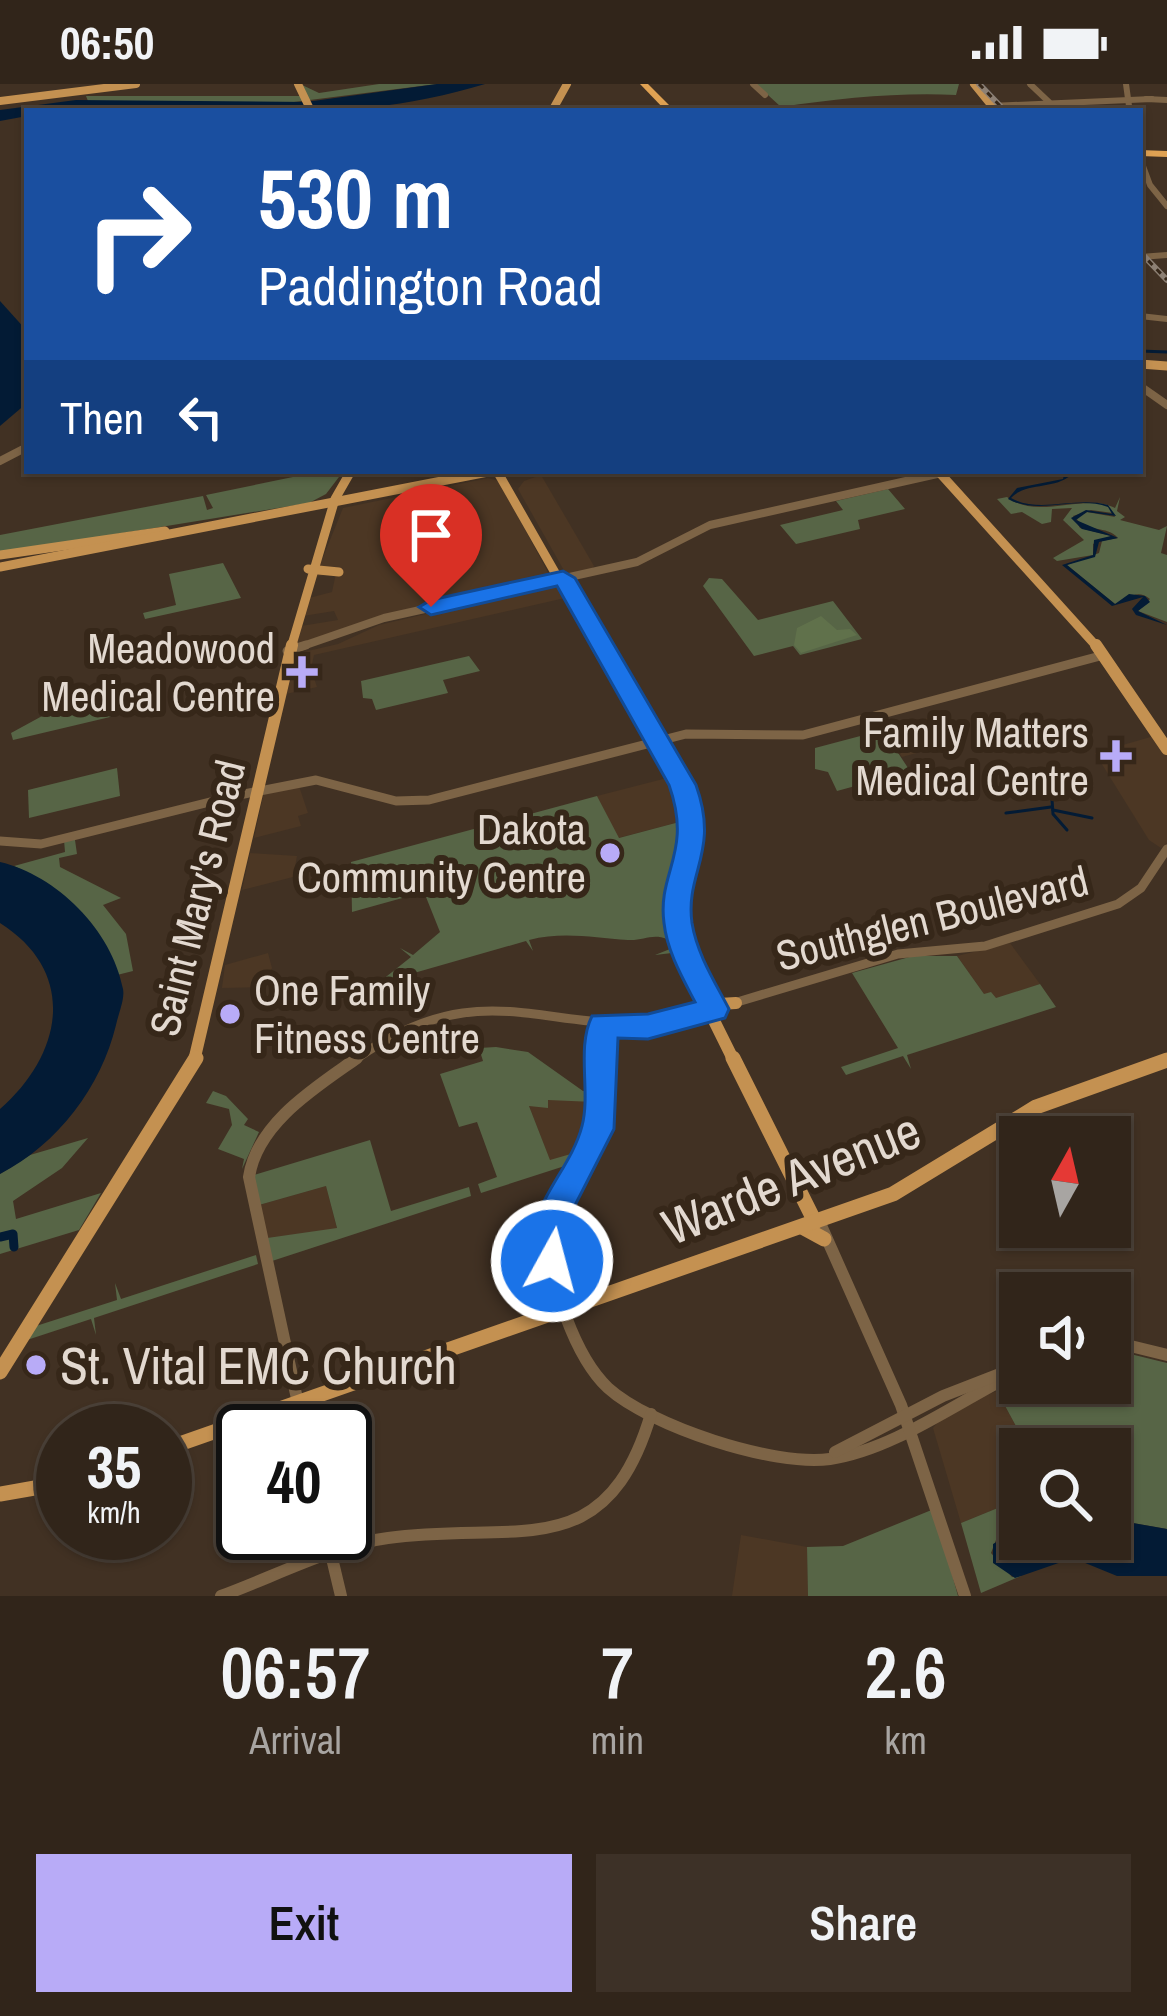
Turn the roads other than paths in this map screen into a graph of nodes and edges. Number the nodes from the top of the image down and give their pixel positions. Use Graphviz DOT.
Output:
graph roads {
  1 [pos="136,84"];
  2 [pos="643,84"];
  3 [pos="753,84"];
  4 [pos="973,84"];
  5 [pos="1030,84"];
  6 [pos="1126,84"];
  7 [pos="765,95"];
  8 [pos="1128,99"];
  9 [pos="1167,100"];
  10 [pos="0,101"];
  11 [pos="1049,101"];
  12 [pos="994,107"];
  13 [pos="666,108"];
  14 [pos="1143,158"];
  15 [pos="1167,206"];
  16 [pos="348,474"];
  17 [pos="466,474"];
  18 [pos="469,474"];
  19 [pos="502,474"];
  20 [pos="938,475"];
  21 [pos="424,486"];
  22 [pos="396,491"];
  23 [pos="357,497"];
  24 [pos="332,502"];
  25 [pos="305,508"];
  26 [pos="525,517"];
  27 [pos="0,555"];
  28 [pos="0,567"];
  29 [pos="560,583"];
  30 [pos="308,646"];
  31 [pos="287,652"];
  32 [pos="1111,661"];
  33 [pos="655,742"];
  34 [pos="1167,745"];
  35 [pos="264,773"];
  36 [pos="289,781"];
  37 [pos="258,790"];
  38 [pos="0,841"];
  39 [pos="1167,852"];
  40 [pos="242,862"];
  41 [pos="707,1002"];
  42 [pos="736,1003"];
  43 [pos="690,1016"];
  44 [pos="603,1024"];
  45 [pos="1167,1060"];
  46 [pos="171,1094"];
  47 [pos="817,1221"];
  48 [pos="568,1308"];
  49 [pos="1131,1346"];
  50 [pos="1167,1355"];
  51 [pos="0,1360"];
  52 [pos="0,1372"];
  53 [pos="999,1378"];
  54 [pos="899,1392"];
  55 [pos="297,1402"];
  56 [pos="930,1409"];
  57 [pos="651,1414"];
  58 [pos="910,1419"];
  59 [pos="891,1429"];
  60 [pos="192,1439"];
  61 [pos="920,1444"];
  62 [pos="36,1485"];
  63 [pos="0,1490"];
  64 [pos="372,1544"];
  65 [pos="321,1560"];
  66 [pos="333,1560"];
  67 [pos="220,1596"];
  68 [pos="340,1596"];
  69 [pos="965,1596"];
  1 -- 10 [label="main road"];
  2 -- 13 [label="highway"];
  3 -- 7 [label="street"];
  4 -- 12 [label="main road"];
  5 -- 11 [label="street"];
  6 -- 8 [label="street"];
  8 -- 9 [label="street"];
  8 -- 11 [label="street"];
  11 -- 12 [label="street"];
  14 -- 15 [label="street"];
  16 -- 24 [label="main road, Saint Mary's Road"];
  17 -- 23 [label="main road"];
  18 -- 21 [label="main road"];
  19 -- 26 [label="main road"];
  20 -- 29 [label="street"];
  20 -- 32 [label="main road"];
  21 -- 22 [label="main road"];
  21 -- 22 [label="main road"];
  22 -- 23 [label="main road"];
  23 -- 24 [label="main road"];
  23 -- 24 [label="main road"];
  24 -- 25 [label="main road"];
  24 -- 25 [label="main road"];
  24 -- 31 [label="main road, Saint Mary's Road"];
  25 -- 27 [label="main road"];
  25 -- 28 [label="main road"];
  26 -- 29 [label="main road"];
  26 -- 29 [label="main road"];
  29 -- 30 [label="street"];
  29 -- 31 [label="street"];
  29 -- 33 [label="main road"];
  30 -- 31 [label="main road"];
  31 -- 35 [label="main road, Saint Mary's Road"];
  31 -- 37 [label="main road, Saint Mary's Road"];
  32 -- 33 [label="street"];
  32 -- 34 [label="main road"];
  33 -- 36 [label="street"];
  33 -- 41 [label="main road"];
  35 -- 36 [label="main road"];
  35 -- 37 [label="main road, Saint Mary's Road"];
  36 -- 37 [label="street"];
  37 -- 38 [label="street"];
  37 -- 40 [label="main road, Saint Mary's Road"];
  39 -- 42 [label="street, Southglen Boulevard"];
  40 -- 46 [label="main road, Saint Mary's Road"];
  40 -- 46 [label="main road, Saint Mary's Road"];
  41 -- 42 [label="main road"];
  41 -- 43 [label="main road"];
  41 -- 47 [label="main road"];
  43 -- 44 [label="street"];
  44 -- 48 [label="street"];
  44 -- 55 [label="street"];
  45 -- 47 [label="main road, Warde Avenue"];
  46 -- 51 [label="main road, Saint Mary's Road"];
  46 -- 52 [label="main road, Saint Mary's Road"];
  47 -- 48 [label="main road, Warde Avenue"];
  47 -- 54 [label="street"];
  48 -- 55 [label="main road, Warde Avenue"];
  48 -- 57 [label="street"];
  49 -- 50 [label="street"];
  53 -- 56 [label="street"];
  54 -- 56 [label="street"];
  54 -- 58 [label="street"];
  54 -- 59 [label="street"];
  55 -- 60 [label="main road, Warde Avenue"];
  56 -- 58 [label="street"];
  56 -- 61 [label="street"];
  57 -- 59 [label="street"];
  57 -- 64 [label="street"];
  58 -- 59 [label="street"];
  58 -- 61 [label="street"];
  59 -- 61 [label="street"];
  61 -- 69 [label="street"];
  62 -- 63 [label="main road"];
  65 -- 67 [label="street"];
  66 -- 68 [label="street"];
}
